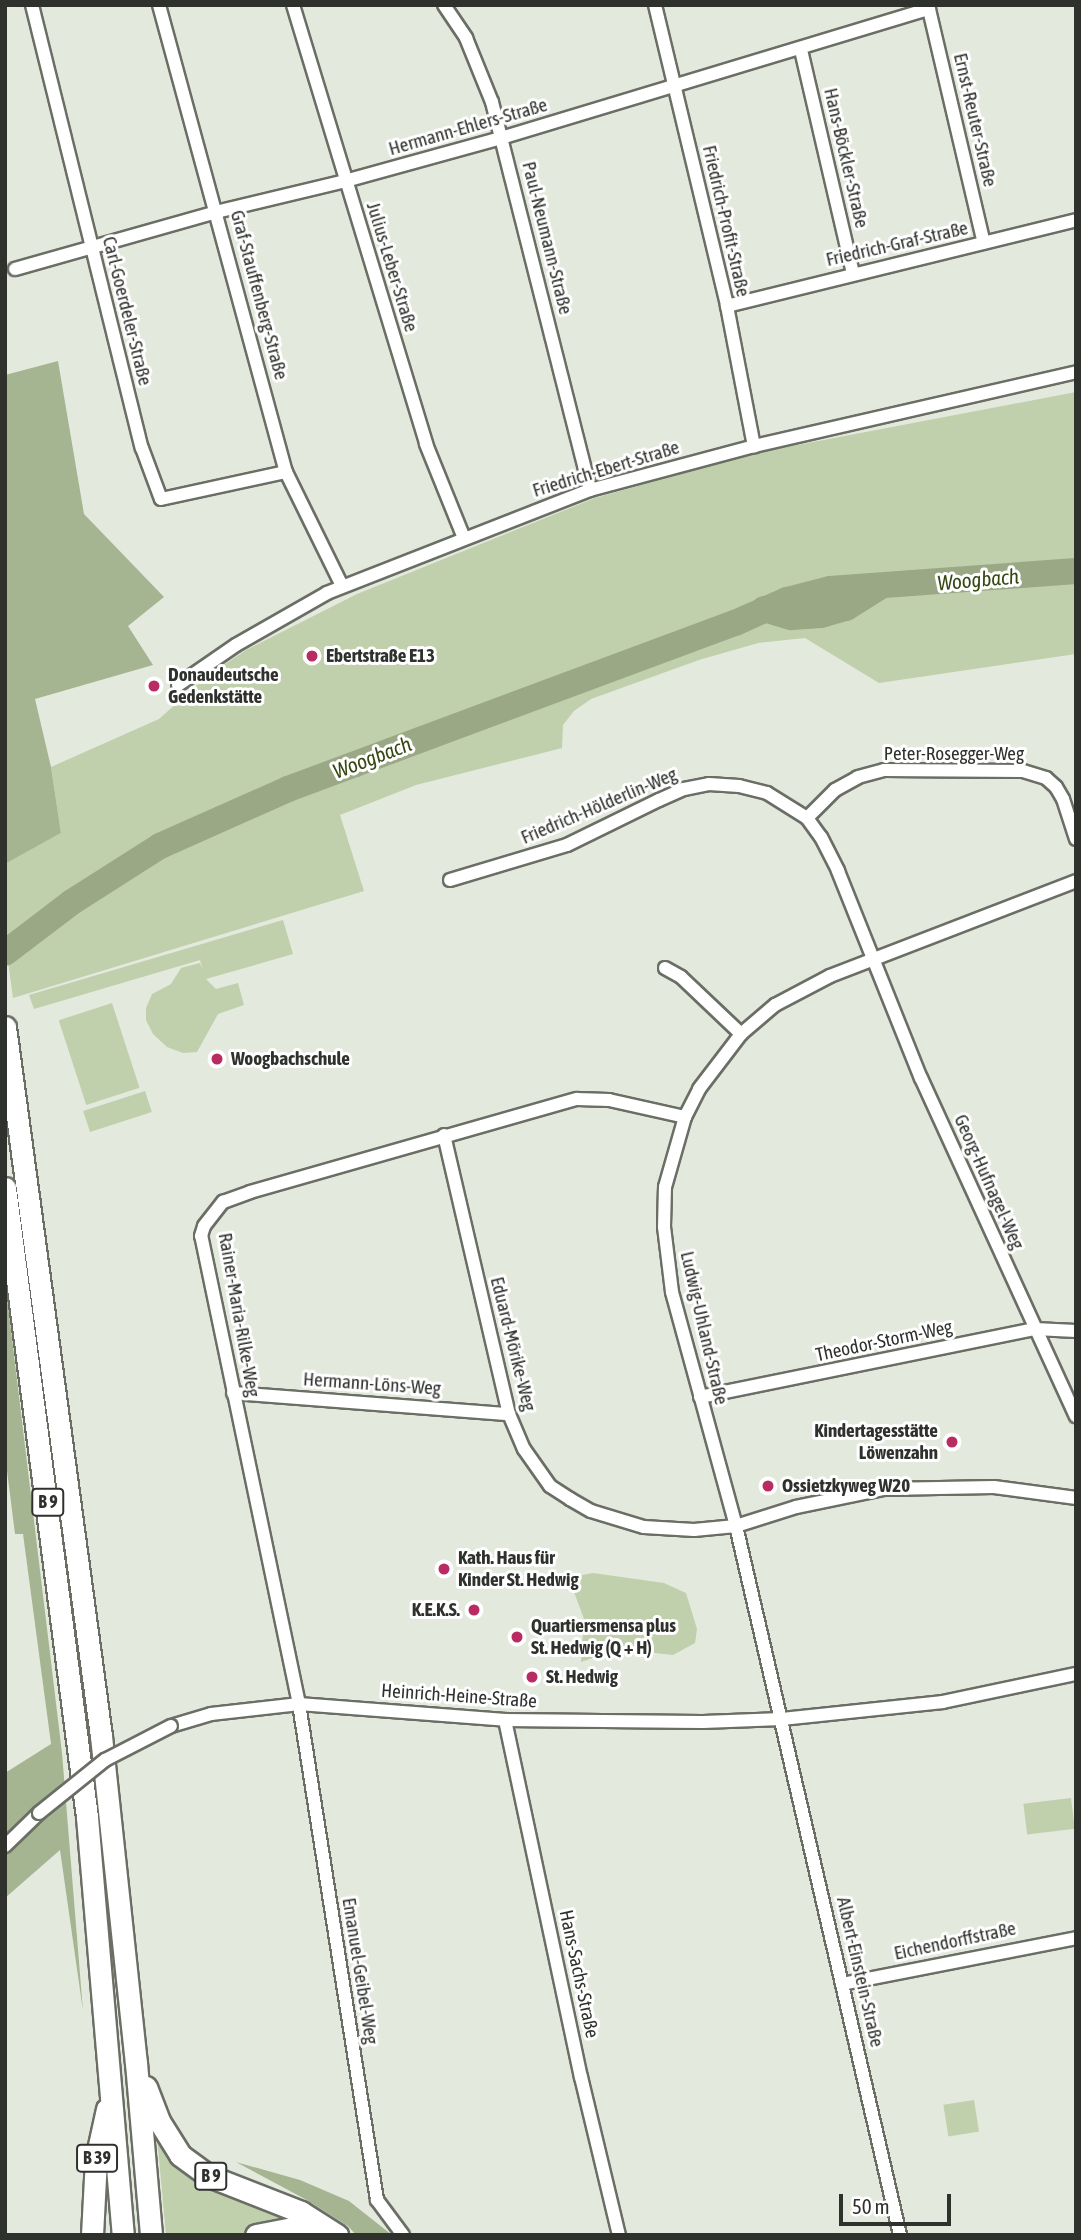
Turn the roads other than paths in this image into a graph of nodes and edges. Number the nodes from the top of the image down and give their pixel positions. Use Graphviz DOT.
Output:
graph roads {
  1 [pos="32,5"];
  2 [pos="159,5"];
  3 [pos="293,5"];
  4 [pos="444,5"];
  5 [pos="654,5"];
  6 [pos="928,7"];
  7 [pos="801,50"];
  8 [pos="675,86"];
  9 [pos="501,138"];
  10 [pos="345,181"];
  11 [pos="216,212"];
  12 [pos="1076,220"];
  13 [pos="984,243"];
  14 [pos="91,248"];
  15 [pos="15,269"];
  16 [pos="853,274"];
  17 [pos="727,306"];
  18 [pos="1076,372"];
  19 [pos="754,446"];
  20 [pos="286,472"];
  21 [pos="590,490"];
  22 [pos="464,538"];
  23 [pos="342,586"];
  24 [pos="178,685"];
  25 [pos="807,817"];
  26 [pos="1076,839"];
  27 [pos="450,880"];
  28 [pos="1076,881"];
  29 [pos="874,961"];
  30 [pos="665,968"];
  31 [pos="5,1029"];
  32 [pos="741,1034"];
  33 [pos="685,1117"];
  34 [pos="444,1135"];
  35 [pos="5,1188"];
  36 [pos="1035,1329"];
  37 [pos="1076,1331"];
  38 [pos="233,1393"];
  39 [pos="700,1397"];
  40 [pos="509,1414"];
  41 [pos="1076,1416"];
  42 [pos="1076,1498"];
  43 [pos="736,1526"];
  44 [pos="1076,1674"];
  45 [pos="299,1704"];
  46 [pos="782,1718"];
  47 [pos="505,1720"];
  48 [pos="5,1846"];
  49 [pos="1076,1938"];
  50 [pos="842,1984"];
  51 [pos="136,2063"];
  52 [pos="112,2083"];
  53 [pos="92,2235"];
  54 [pos="123,2235"];
  55 [pos="151,2235"];
  56 [pos="256,2235"];
  57 [pos="306,2235"];
  58 [pos="337,2235"];
  59 [pos="403,2235"];
  60 [pos="620,2235"];
  61 [pos="900,2235"];
  1 -- 14 [label="street, Carl-Goerdeler-Straße"];
  2 -- 11 [label="street, Graf-Stauffenberg-Straße"];
  3 -- 10 [label="street, Julius-Leber-Straße"];
  4 -- 9 [label="street, Paul-Neumann-Straße"];
  5 -- 8 [label="street, Friedrich-Profit-Straße"];
  6 -- 7 [label="street, Hermann-Ehlers-Straße"];
  6 -- 13 [label="street, Ernst-Reuter-Straße"];
  7 -- 8 [label="street, Hermann-Ehlers-Straße"];
  7 -- 16 [label="street, Hans-Böckler-Straße"];
  8 -- 9 [label="street, Hermann-Ehlers-Straße"];
  8 -- 17 [label="street, Friedrich-Profit-Straße"];
  9 -- 10 [label="street, Hermann-Ehlers-Straße"];
  9 -- 21 [label="street, Paul-Neumann-Straße"];
  10 -- 11 [label="street, Hermann-Ehlers-Straße"];
  10 -- 22 [label="street, Julius-Leber-Straße"];
  11 -- 14 [label="street, Hermann-Ehlers-Straße"];
  11 -- 20 [label="street, Graf-Stauffenberg-Straße"];
  12 -- 13 [label="street, Friedrich-Graf-Straße"];
  13 -- 16 [label="street, Friedrich-Graf-Straße"];
  14 -- 15 [label="street, Hermann-Ehlers-Straße"];
  14 -- 20 [label="street, Carl-Goerdeler-Straße"];
  16 -- 17 [label="street, Friedrich-Graf-Straße"];
  17 -- 19 [label="street, Friedrich-Profit-Straße"];
  18 -- 19 [label="street, Friedrich-Ebert-Straße"];
  19 -- 21 [label="street, Friedrich-Ebert-Straße"];
  20 -- 23 [label="street, Graf-Stauffenberg-Straße"];
  21 -- 22 [label="street, Friedrich-Ebert-Straße"];
  22 -- 23 [label="street, Friedrich-Ebert-Straße"];
  23 -- 24 [label="street, Friedrich-Ebert-Straße"];
  25 -- 26 [label="street, Peter-Rosegger-Weg"];
  25 -- 27 [label="street, Friedrich-Hölderlin-Weg"];
  25 -- 29 [label="street, Friedrich-Hölderlin-Weg"];
  28 -- 29 [label="street, Ludwig-Uhland-Straße"];
  29 -- 32 [label="street, Ludwig-Uhland-Straße"];
  29 -- 36 [label="street, Georg-Hufnagel-Weg"];
  30 -- 32 [label="street"];
  31 -- 51 [label="highway, B 9"];
  32 -- 33 [label="street, Ludwig-Uhland-Straße"];
  33 -- 34 [label="street, Rainer-Maria-Rilke-Weg"];
  33 -- 39 [label="street, Ludwig-Uhland-Straße"];
  34 -- 38 [label="street, Rainer-Maria-Rilke-Weg"];
  34 -- 40 [label="street, Eduard-Mörike-Weg"];
  35 -- 52 [label="highway, B 9"];
  36 -- 37 [label="street, Theodor-Storm-Weg"];
  36 -- 39 [label="street, Theodor-Storm-Weg"];
  36 -- 41 [label="street, Georg-Hufnagel-Weg"];
  38 -- 40 [label="street, Hermann-Löns-Weg"];
  38 -- 45 [label="street, Rainer-Maria-Rilke-Weg"];
  39 -- 43 [label="street, Ludwig-Uhland-Straße"];
  40 -- 43 [label="street, Eduard-Mörike-Weg"];
  42 -- 43 [label="street, Eduard-Mörike-Weg"];
  43 -- 46 [label="street, Ludwig-Uhland-Straße"];
  44 -- 46 [label="street, Heinrich-Heine-Straße"];
  45 -- 47 [label="street, Heinrich-Heine-Straße"];
  45 -- 48 [label="street, Heinrich-Heine-Straße, bridge"];
  45 -- 59 [label="street, Emanuel-Geibel-Weg"];
  46 -- 47 [label="street, Heinrich-Heine-Straße"];
  46 -- 50 [label="street, Albert-Einstein-Straße"];
  47 -- 60 [label="street, Hans-Sachs-Straße"];
  49 -- 50 [label="street, Eichendorffstraße"];
  50 -- 61 [label="street, Albert-Einstein-Straße"];
  51 -- 55 [label="highway, B 9"];
  51 -- 58 [label="highway, B 9"];
  52 -- 53 [label="highway, B 39"];
  52 -- 54 [label="highway, B 9"];
  56 -- 57 [label="highway"];
}
